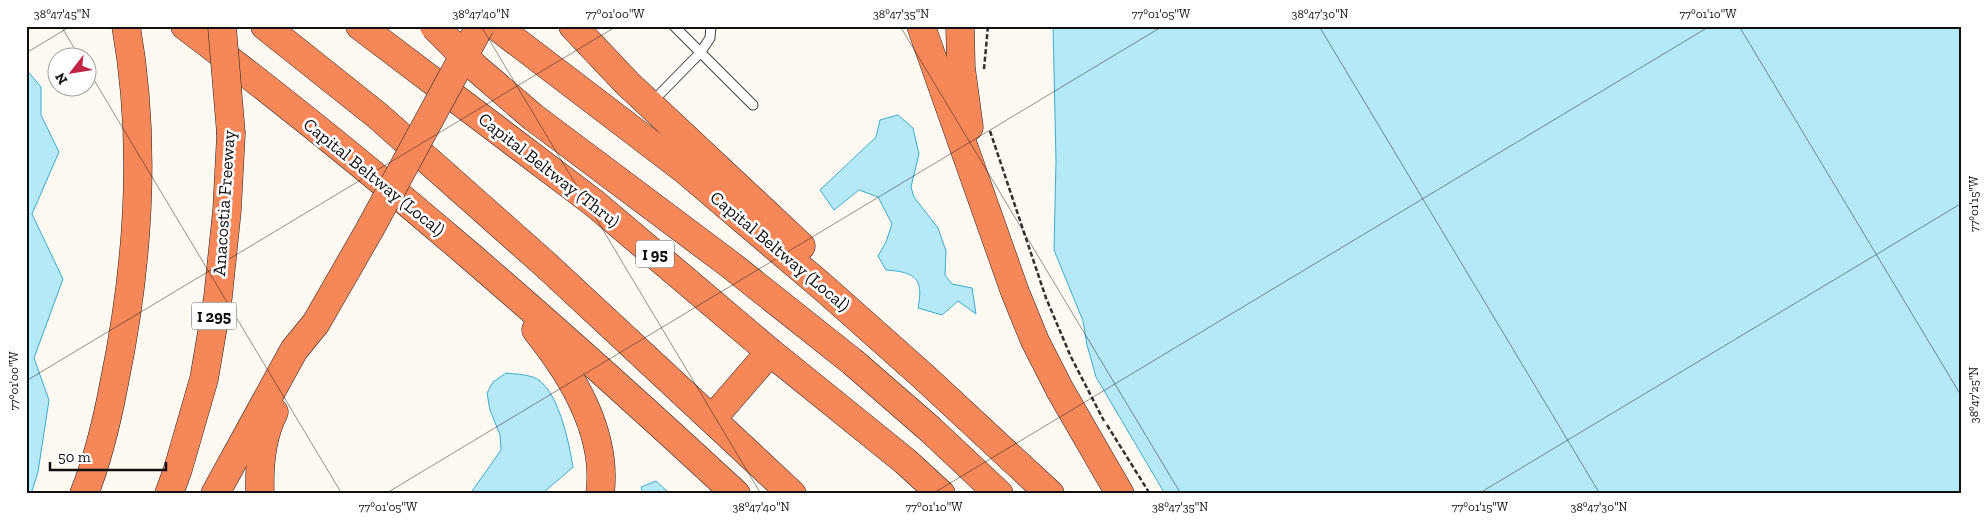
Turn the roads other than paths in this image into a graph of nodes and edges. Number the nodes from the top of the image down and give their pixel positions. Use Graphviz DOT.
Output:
graph roads {
  1 [pos="126,26"];
  2 [pos="222,26"];
  3 [pos="265,26"];
  4 [pos="360,26"];
  5 [pos="434,26"];
  6 [pos="480,26"];
  7 [pos="496,26"];
  8 [pos="573,26"];
  9 [pos="674,26"];
  10 [pos="711,26"];
  11 [pos="921,26"];
  12 [pos="960,26"];
  13 [pos="186,27"];
  14 [pos="700,53"];
  15 [pos="650,104"];
  16 [pos="753,105"];
  17 [pos="991,221"];
  18 [pos="472,258"];
  19 [pos="316,323"];
  20 [pos="770,352"];
  21 [pos="712,419"];
  22 [pos="1049,493"];
  23 [pos="84,494"];
  24 [pos="169,494"];
  25 [pos="215,494"];
  26 [pos="260,494"];
  27 [pos="600,494"];
  28 [pos="736,494"];
  29 [pos="792,494"];
  30 [pos="941,494"];
  31 [pos="999,494"];
  32 [pos="1120,494"];
  1 -- 23 [label="highway"];
  2 -- 24 [label="highway, Anacostia Freeway / I 295, bridge"];
  3 -- 21 [label="highway"];
  4 -- 20 [label="highway, Capital Beltway (Thru) / I 95"];
  5 -- 31 [label="highway, bridge"];
  6 -- 19 [label="highway, bridge"];
  7 -- 22 [label="highway, Capital Beltway (Local)"];
  8 -- 15 [label="highway"];
  9 -- 14 [label="lane"];
  10 -- 14 [label="lane"];
  11 -- 17 [label="highway"];
  12 -- 17 [label="highway"];
  13 -- 18 [label="highway, Capital Beltway (Local)"];
  14 -- 15 [label="lane"];
  14 -- 16 [label="lane"];
  15 -- 22 [label="highway"];
  17 -- 32 [label="highway"];
  18 -- 27 [label="highway"];
  18 -- 28 [label="highway, Capital Beltway (Local)"];
  19 -- 25 [label="highway"];
  19 -- 26 [label="highway"];
  20 -- 21 [label="highway"];
  20 -- 30 [label="highway, Capital Beltway (Thru) / I 95"];
  21 -- 29 [label="highway"];
}
